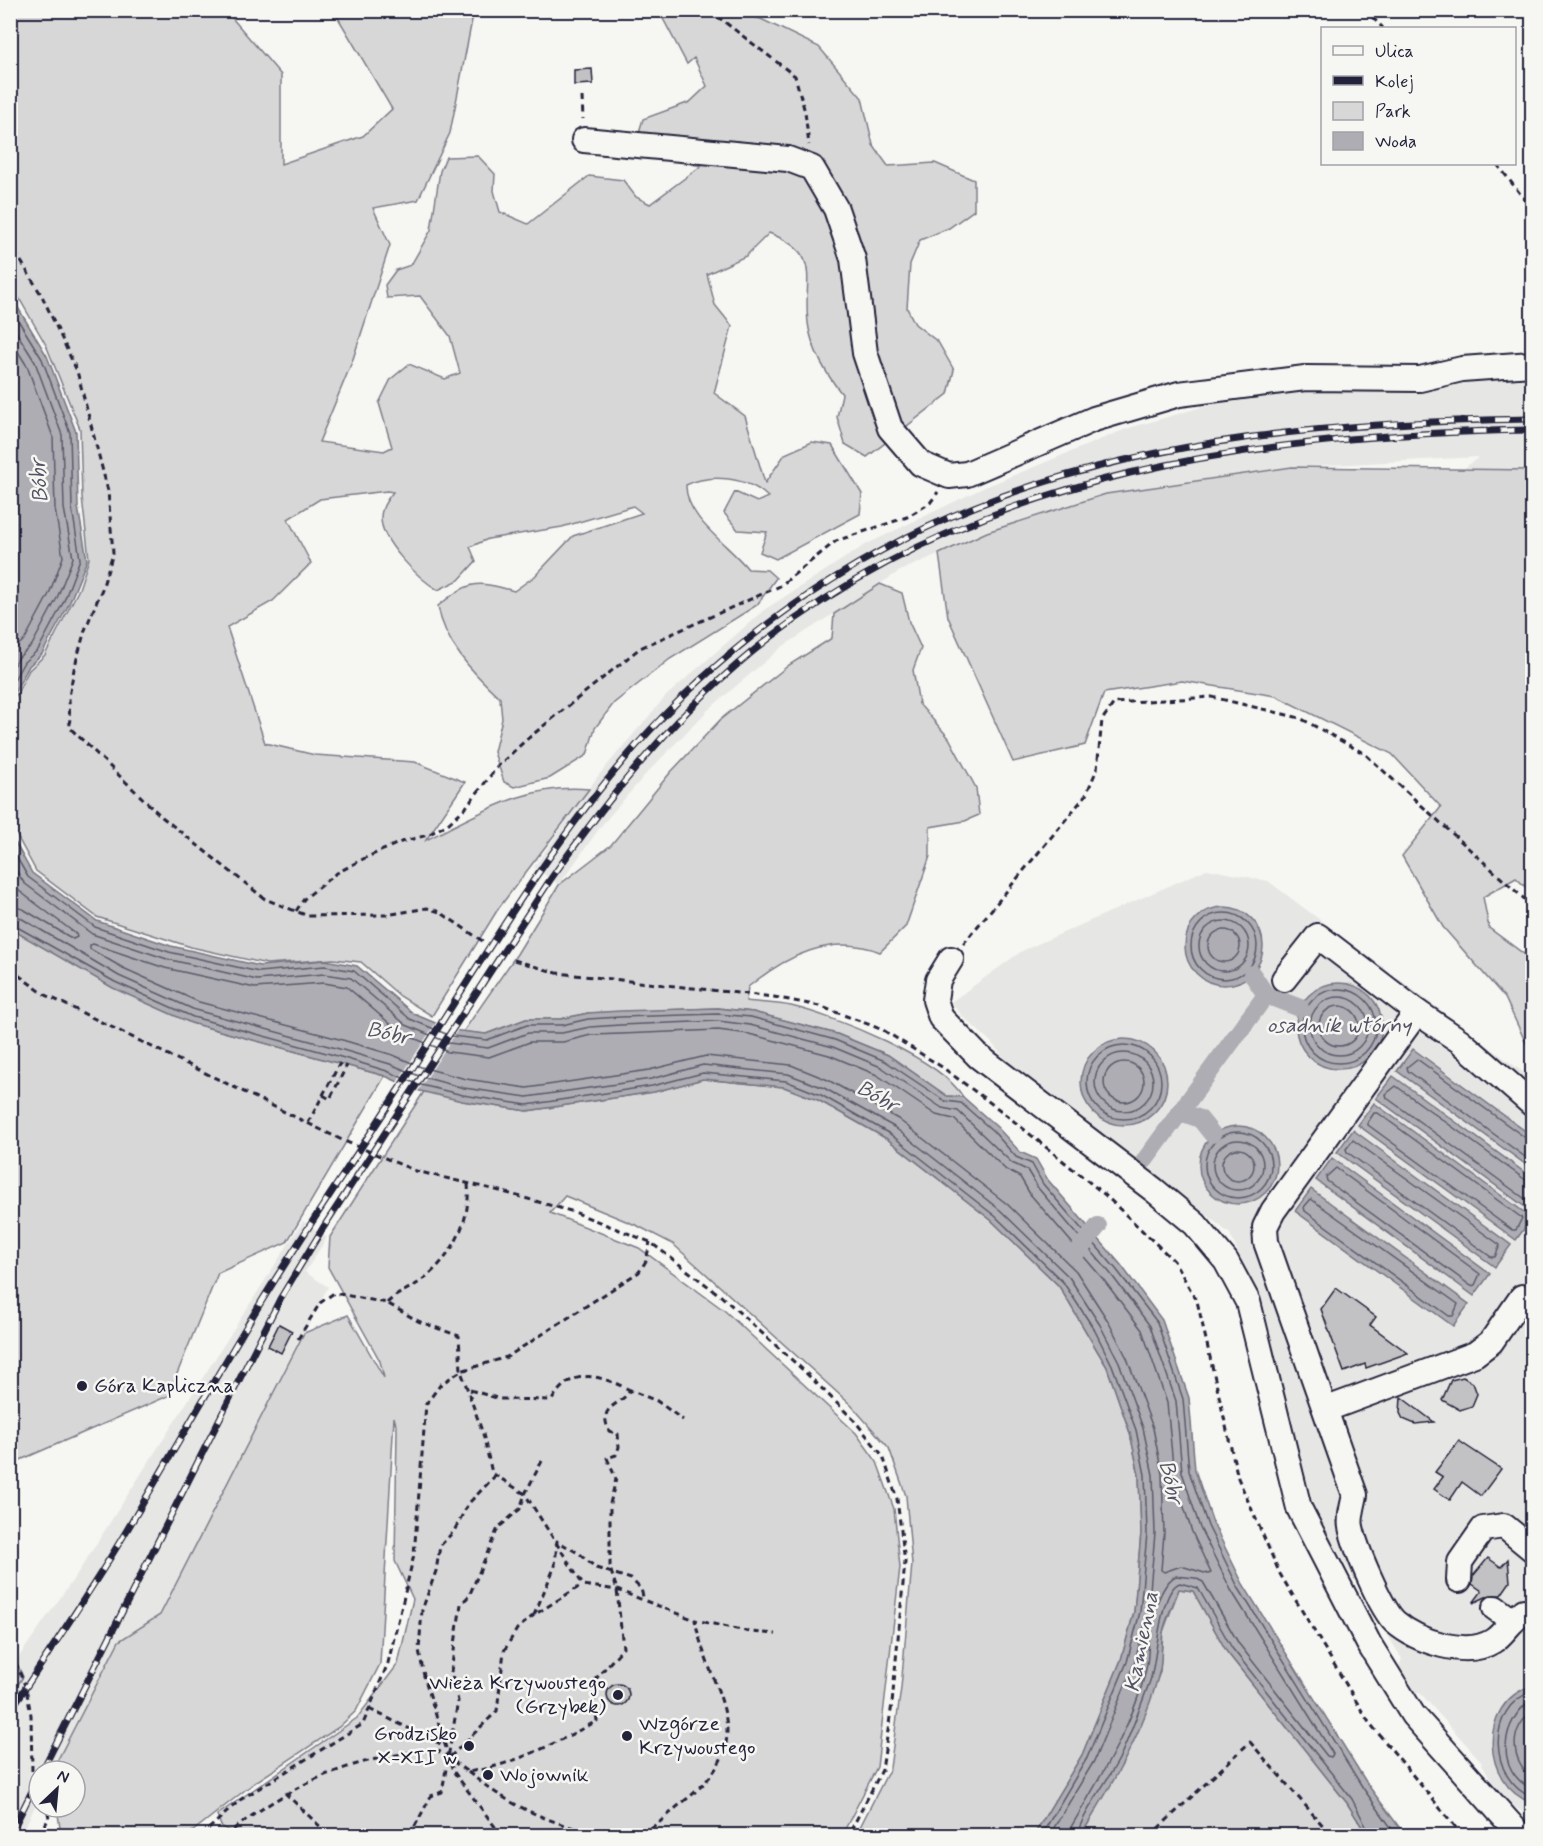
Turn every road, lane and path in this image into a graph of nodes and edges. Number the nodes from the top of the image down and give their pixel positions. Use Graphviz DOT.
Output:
graph roads {
  1 [pos="709,10"];
  2 [pos="1365,10"];
  3 [pos="1382,27"];
  4 [pos="584,140"];
  5 [pos="1498,165"];
  6 [pos="812,168"];
  7 [pos="1533,209"];
  8 [pos="10,243"];
  9 [pos="1533,364"];
  10 [pos="949,476"];
  11 [pos="1533,906"];
  12 [pos="296,911"];
  13 [pos="484,942"];
  14 [pos="951,959"];
  15 [pos="514,960"];
  16 [pos="10,969"];
  17 [pos="1284,979"];
  18 [pos="1417,1012"];
  19 [pos="340,1063"];
  20 [pos="347,1065"];
  21 [pos="323,1095"];
  22 [pos="1533,1104"];
  23 [pos="308,1123"];
  24 [pos="468,1183"];
  25 [pos="650,1242"];
  26 [pos="1529,1293"];
  27 [pos="387,1303"];
  28 [pos="298,1339"];
  29 [pos="461,1371"];
  30 [pos="469,1390"];
  31 [pos="630,1390"];
  32 [pos="1327,1409"];
  33 [pos="683,1420"];
  34 [pos="542,1461"];
  35 [pos="496,1475"];
  36 [pos="525,1494"];
  37 [pos="556,1541"];
  38 [pos="1533,1549"];
  39 [pos="611,1571"];
  40 [pos="1459,1580"];
  41 [pos="583,1585"];
  42 [pos="617,1590"];
  43 [pos="10,1591"];
  44 [pos="644,1600"];
  45 [pos="1520,1612"];
  46 [pos="534,1615"];
  47 [pos="695,1620"];
  48 [pos="776,1634"];
  49 [pos="369,1709"];
  50 [pos="444,1745"];
  51 [pos="32,1759"];
  52 [pos="449,1759"];
  53 [pos="468,1772"];
  54 [pos="285,1793"];
  55 [pos="48,1819"];
  56 [pos="39,1836"];
  57 [pos="201,1836"];
  58 [pos="225,1836"];
  59 [pos="330,1836"];
  60 [pos="416,1836"];
  61 [pos="502,1836"];
  62 [pos="603,1836"];
  63 [pos="620,1836"];
  64 [pos="848,1836"];
  65 [pos="1150,1836"];
  66 [pos="1332,1836"];
  67 [pos="1463,1836"];
  68 [pos="1521,1836"];
  1 -- 6 [label="path"];
  2 -- 3 [label="path"];
  4 -- 6 [label="lane"];
  5 -- 7 [label="path"];
  6 -- 10 [label="lane"];
  8 -- 12 [label="path"];
  9 -- 10 [label="lane"];
  10 -- 12 [label="path"];
  11 -- 14 [label="path"];
  12 -- 13 [label="path"];
  14 -- 68 [label="lane"];
  15 -- 67 [label="path"];
  16 -- 23 [label="path"];
  17 -- 18 [label="lane"];
  18 -- 22 [label="lane"];
  18 -- 32 [label="lane"];
  19 -- 21 [label="path"];
  20 -- 21 [label="path"];
  21 -- 23 [label="path"];
  23 -- 24 [label="path"];
  24 -- 25 [label="path"];
  24 -- 27 [label="path"];
  25 -- 29 [label="path"];
  25 -- 64 [label="path"];
  26 -- 32 [label="lane"];
  27 -- 28 [label="path"];
  27 -- 29 [label="path"];
  29 -- 30 [label="path"];
  29 -- 49 [label="path"];
  30 -- 31 [label="path"];
  30 -- 35 [label="path"];
  31 -- 33 [label="path"];
  31 -- 39 [label="path"];
  32 -- 45 [label="lane"];
  34 -- 36 [label="path"];
  35 -- 36 [label="path"];
  35 -- 50 [label="path"];
  36 -- 37 [label="path"];
  36 -- 52 [label="path"];
  37 -- 39 [label="path"];
  37 -- 41 [label="path"];
  37 -- 46 [label="path"];
  38 -- 40 [label="lane"];
  39 -- 42 [label="path"];
  39 -- 44 [label="path"];
  41 -- 42 [label="path"];
  41 -- 46 [label="path"];
  42 -- 44 [label="path"];
  42 -- 53 [label="path"];
  43 -- 51 [label="path"];
  44 -- 47 [label="path"];
  46 -- 52 [label="path"];
  47 -- 48 [label="path"];
  47 -- 63 [label="path"];
  49 -- 50 [label="path"];
  49 -- 57 [label="path"];
  50 -- 52 [label="path"];
  52 -- 53 [label="path"];
  52 -- 54 [label="path"];
  52 -- 60 [label="path"];
  52 -- 61 [label="path"];
  53 -- 62 [label="path"];
  54 -- 58 [label="path"];
  54 -- 59 [label="path"];
  55 -- 56 [label="path"];
  65 -- 66 [label="path"];
}
